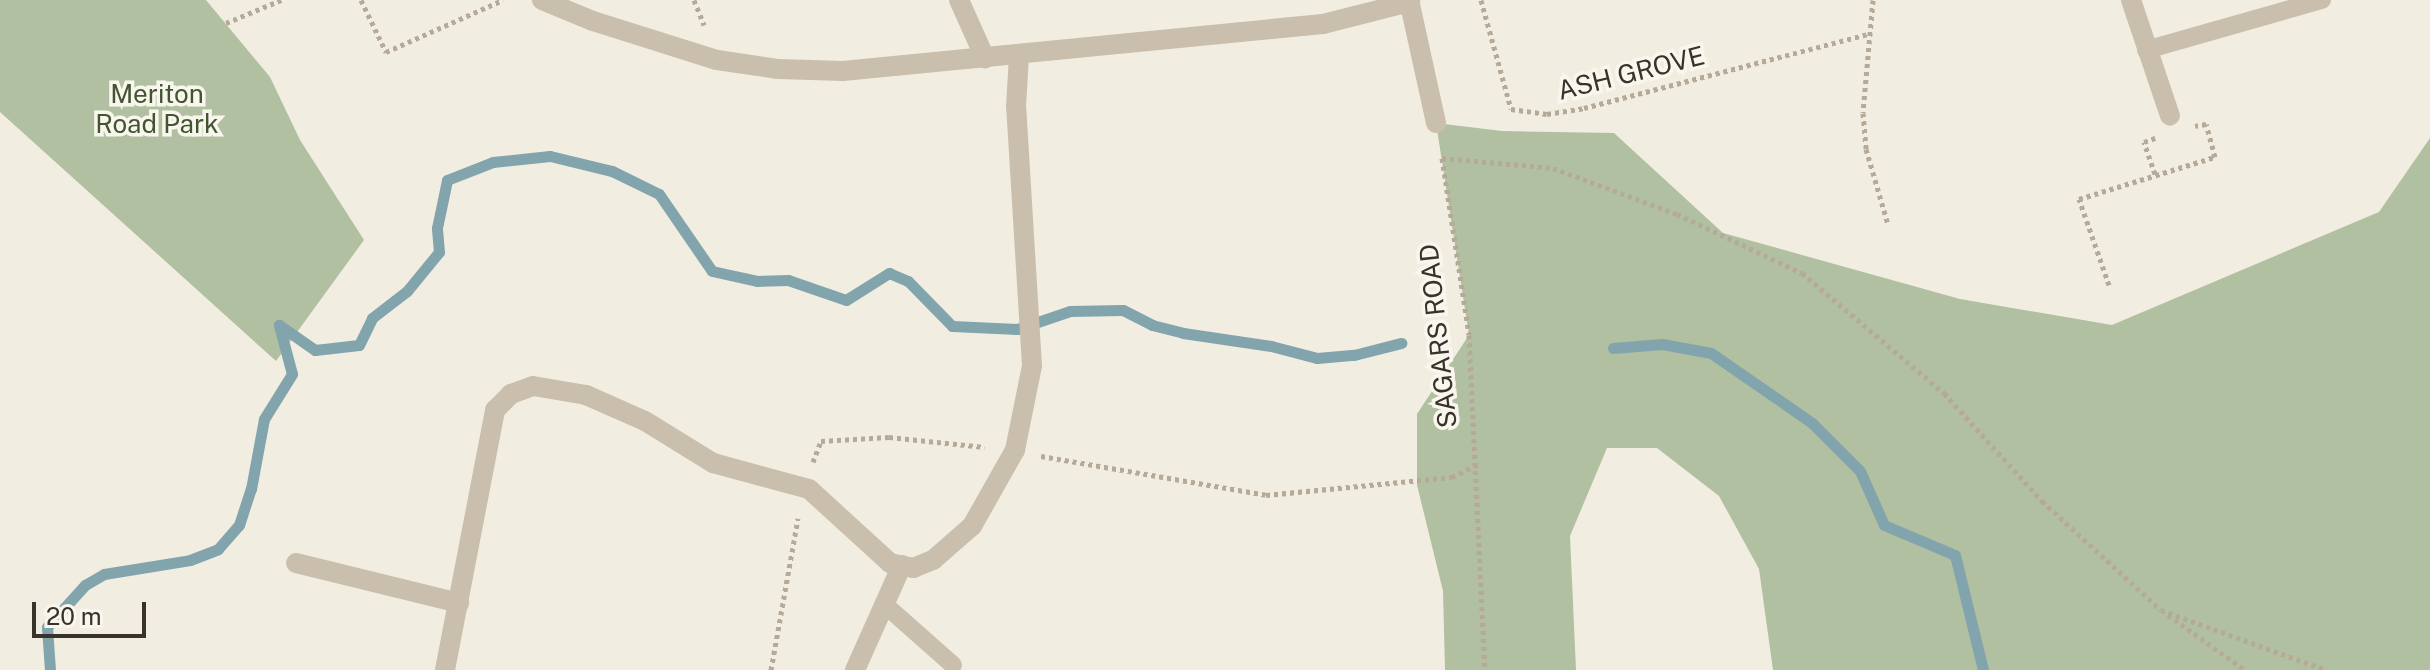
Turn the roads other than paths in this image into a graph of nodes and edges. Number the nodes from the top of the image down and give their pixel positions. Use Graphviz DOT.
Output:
graph roads {
  1 [pos="542,0"];
  2 [pos="959,0"];
  3 [pos="2131,0"];
  4 [pos="2322,0"];
  5 [pos="1410,1"];
  6 [pos="2146,50"];
  7 [pos="1019,55"];
  8 [pos="985,58"];
  9 [pos="2170,116"];
  10 [pos="1436,123"];
  11 [pos="296,563"];
  12 [pos="902,565"];
  13 [pos="459,603"];
  14 [pos="884,604"];
  15 [pos="953,665"];
  16 [pos="445,670"];
  17 [pos="855,670"];
  1 -- 8 [label="street"];
  2 -- 8 [label="street"];
  3 -- 6 [label="street"];
  4 -- 6 [label="lane"];
  5 -- 7 [label="street"];
  5 -- 10 [label="street"];
  6 -- 9 [label="street"];
  7 -- 8 [label="street"];
  7 -- 12 [label="street"];
  11 -- 13 [label="street"];
  12 -- 13 [label="street"];
  12 -- 14 [label="street"];
  13 -- 16 [label="street"];
  14 -- 15 [label="lane"];
  14 -- 17 [label="street"];
}
